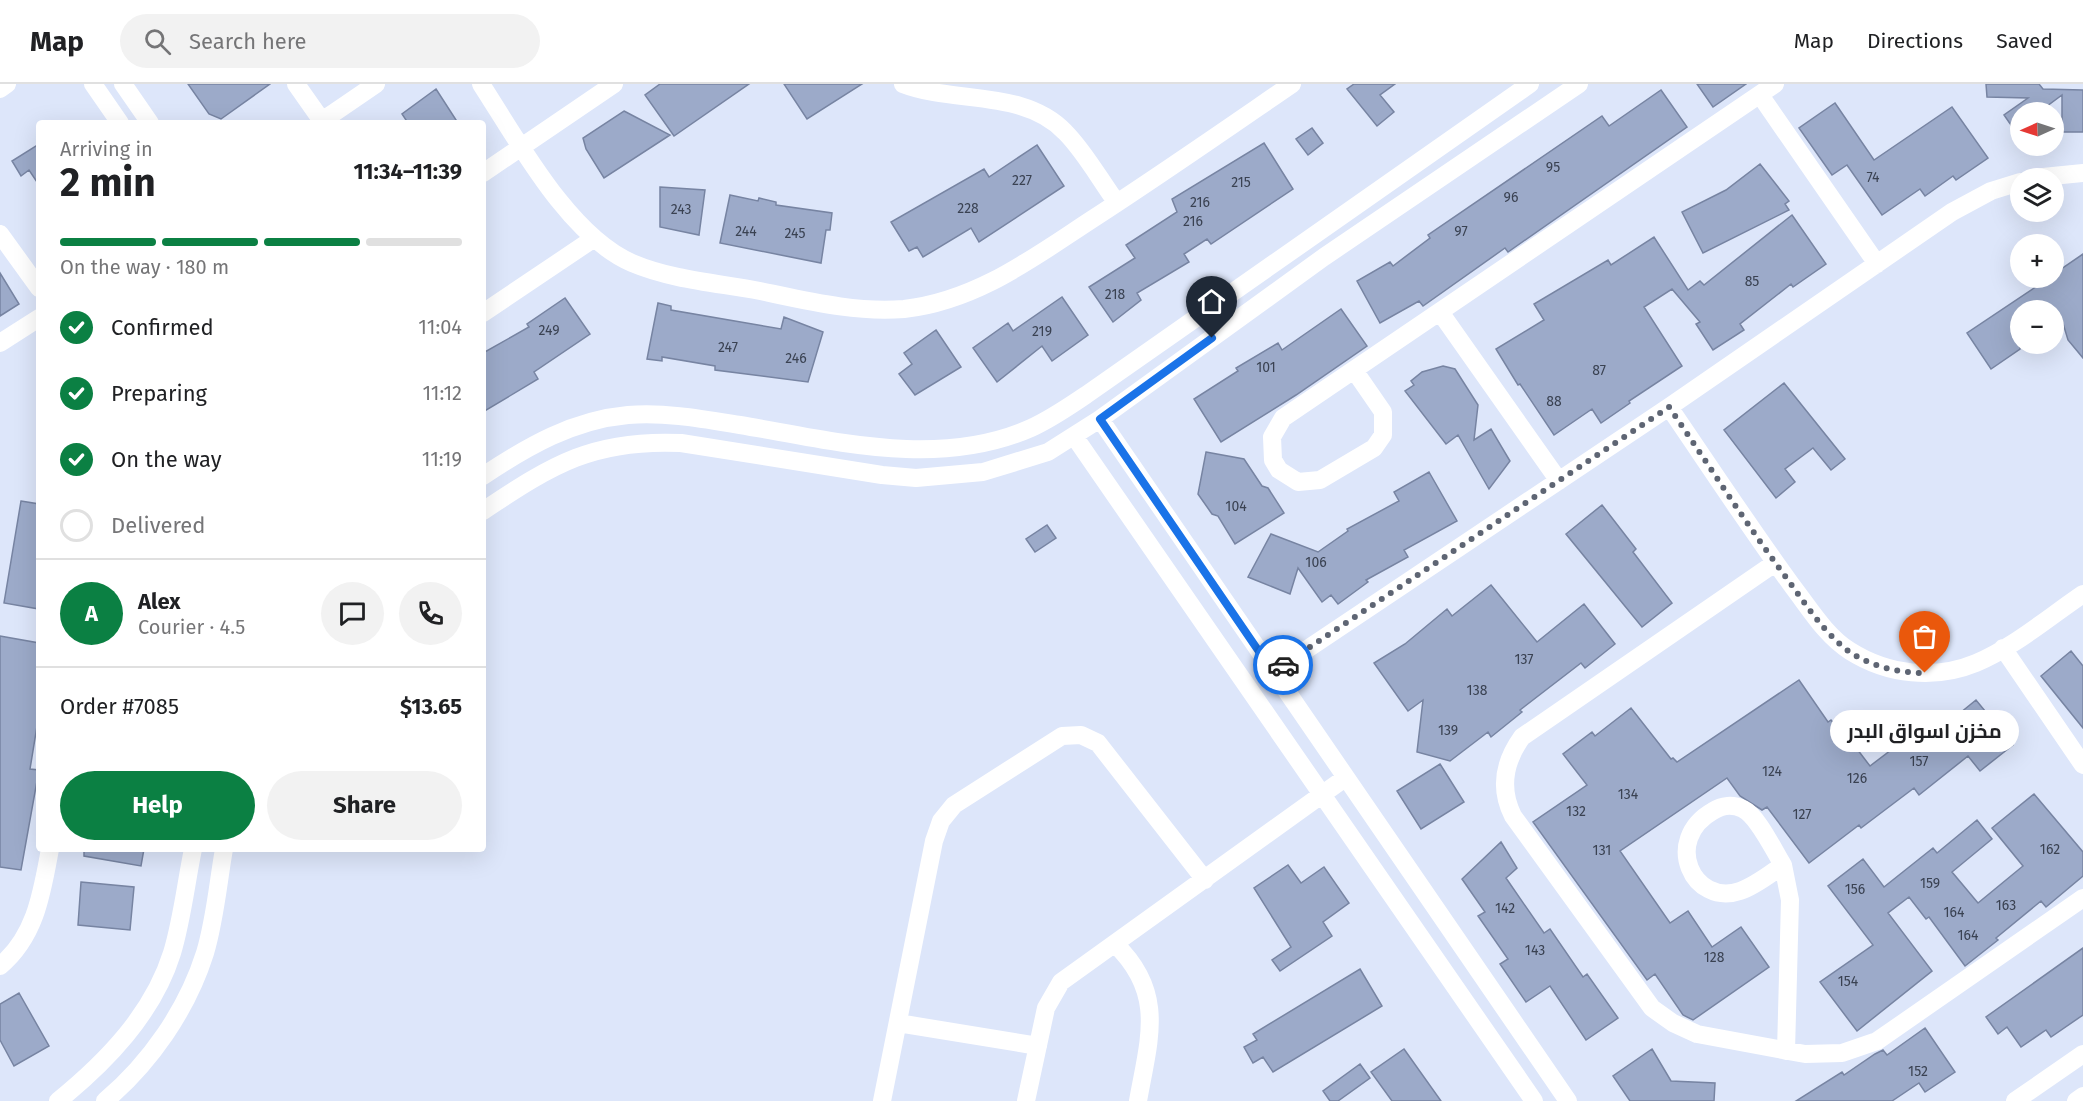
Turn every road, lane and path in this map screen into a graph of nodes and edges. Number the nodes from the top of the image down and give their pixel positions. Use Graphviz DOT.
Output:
graph roads {
  1 [pos="8,84"];
  2 [pos="93,84"];
  3 [pos="123,84"];
  4 [pos="296,84"];
  5 [pos="376,84"];
  6 [pos="481,84"];
  7 [pos="614,84"];
  8 [pos="903,84"];
  9 [pos="1292,84"];
  10 [pos="1530,84"];
  11 [pos="1579,84"];
  12 [pos="1776,84"];
  13 [pos="0,89"];
  14 [pos="1760,95"];
  15 [pos="118,120"];
  16 [pos="148,120"];
  17 [pos="319,120"];
  18 [pos="323,120"];
  19 [pos="522,146"];
  20 [pos="486,171"];
  21 [pos="2083,173"];
  22 [pos="2064,175"];
  23 [pos="2010,185"];
  24 [pos="1117,203"];
  25 [pos="0,234"];
  26 [pos="593,239"];
  27 [pos="1877,264"];
  28 [pos="36,284"];
  29 [pos="1234,290"];
  30 [pos="486,311"];
  31 [pos="1250,311"];
  32 [pos="1440,312"];
  33 [pos="36,320"];
  34 [pos="0,343"];
  35 [pos="1354,370"];
  36 [pos="1669,407"];
  37 [pos="1100,419"];
  38 [pos="1074,436"];
  39 [pos="504,462"];
  40 [pos="486,474"];
  41 [pos="1559,481"];
  42 [pos="521,486"];
  43 [pos="486,509"];
  44 [pos="1775,563"];
  45 [pos="2083,594"];
  46 [pos="2003,648"];
  47 [pos="1273,672"];
  48 [pos="2083,765"];
  49 [pos="1346,778"];
  50 [pos="1324,794"];
  51 [pos="49,852"];
  52 [pos="192,852"];
  53 [pos="223,852"];
  54 [pos="1784,865"];
  55 [pos="1206,880"];
  56 [pos="2083,898"];
  57 [pos="1115,944"];
  58 [pos="0,966"];
  59 [pos="898,1023"];
  60 [pos="1038,1046"];
  61 [pos="1786,1051"];
  62 [pos="2083,1054"];
  63 [pos="2083,1096"];
  64 [pos="58,1101"];
  65 [pos="105,1101"];
  66 [pos="882,1101"];
  67 [pos="1026,1101"];
  68 [pos="1138,1101"];
  69 [pos="1534,1101"];
  70 [pos="1568,1101"];
  71 [pos="2014,1101"];
  72 [pos="2076,1101"];
  1 -- 13 [label="street"];
  2 -- 15 [label="street"];
  3 -- 16 [label="street"];
  4 -- 17 [label="street"];
  5 -- 18 [label="street"];
  6 -- 19 [label="street"];
  7 -- 19 [label="street"];
  8 -- 24 [label="street"];
  9 -- 24 [label="street"];
  10 -- 29 [label="street"];
  11 -- 31 [label="street"];
  12 -- 14 [label="street"];
  14 -- 27 [label="street"];
  14 -- 32 [label="street"];
  19 -- 20 [label="street"];
  19 -- 26 [label="street"];
  21 -- 22 [label="street"];
  23 -- 27 [label="street"];
  24 -- 26 [label="street"];
  25 -- 28 [label="street"];
  26 -- 30 [label="street"];
  27 -- 36 [label="street"];
  29 -- 31 [label="street"];
  29 -- 39 [label="street"];
  31 -- 37 [label="street"];
  32 -- 35 [label="street"];
  32 -- 41 [label="street"];
  33 -- 34 [label="street"];
  35 -- 35 [label="street"];
  36 -- 41 [label="street"];
  36 -- 44 [label="street"];
  37 -- 38 [label="street"];
  37 -- 47 [label="street"];
  38 -- 42 [label="street"];
  38 -- 50 [label="street"];
  39 -- 40 [label="street"];
  39 -- 42 [label="street"];
  41 -- 47 [label="street"];
  42 -- 43 [label="street"];
  44 -- 46 [label="street"];
  44 -- 61 [label="street"];
  45 -- 46 [label="street"];
  46 -- 48 [label="street"];
  47 -- 49 [label="street"];
  49 -- 50 [label="street"];
  49 -- 70 [label="street"];
  50 -- 55 [label="street"];
  50 -- 69 [label="street"];
  51 -- 58 [label="street"];
  52 -- 64 [label="street"];
  53 -- 65 [label="street"];
  54 -- 54 [label="street"];
  54 -- 61 [label="street"];
  55 -- 57 [label="street"];
  55 -- 59 [label="street"];
  56 -- 61 [label="street"];
  57 -- 60 [label="street"];
  57 -- 68 [label="street"];
  59 -- 60 [label="street"];
  59 -- 66 [label="street"];
  60 -- 67 [label="street"];
  62 -- 71 [label="street"];
  63 -- 72 [label="street"];
}
